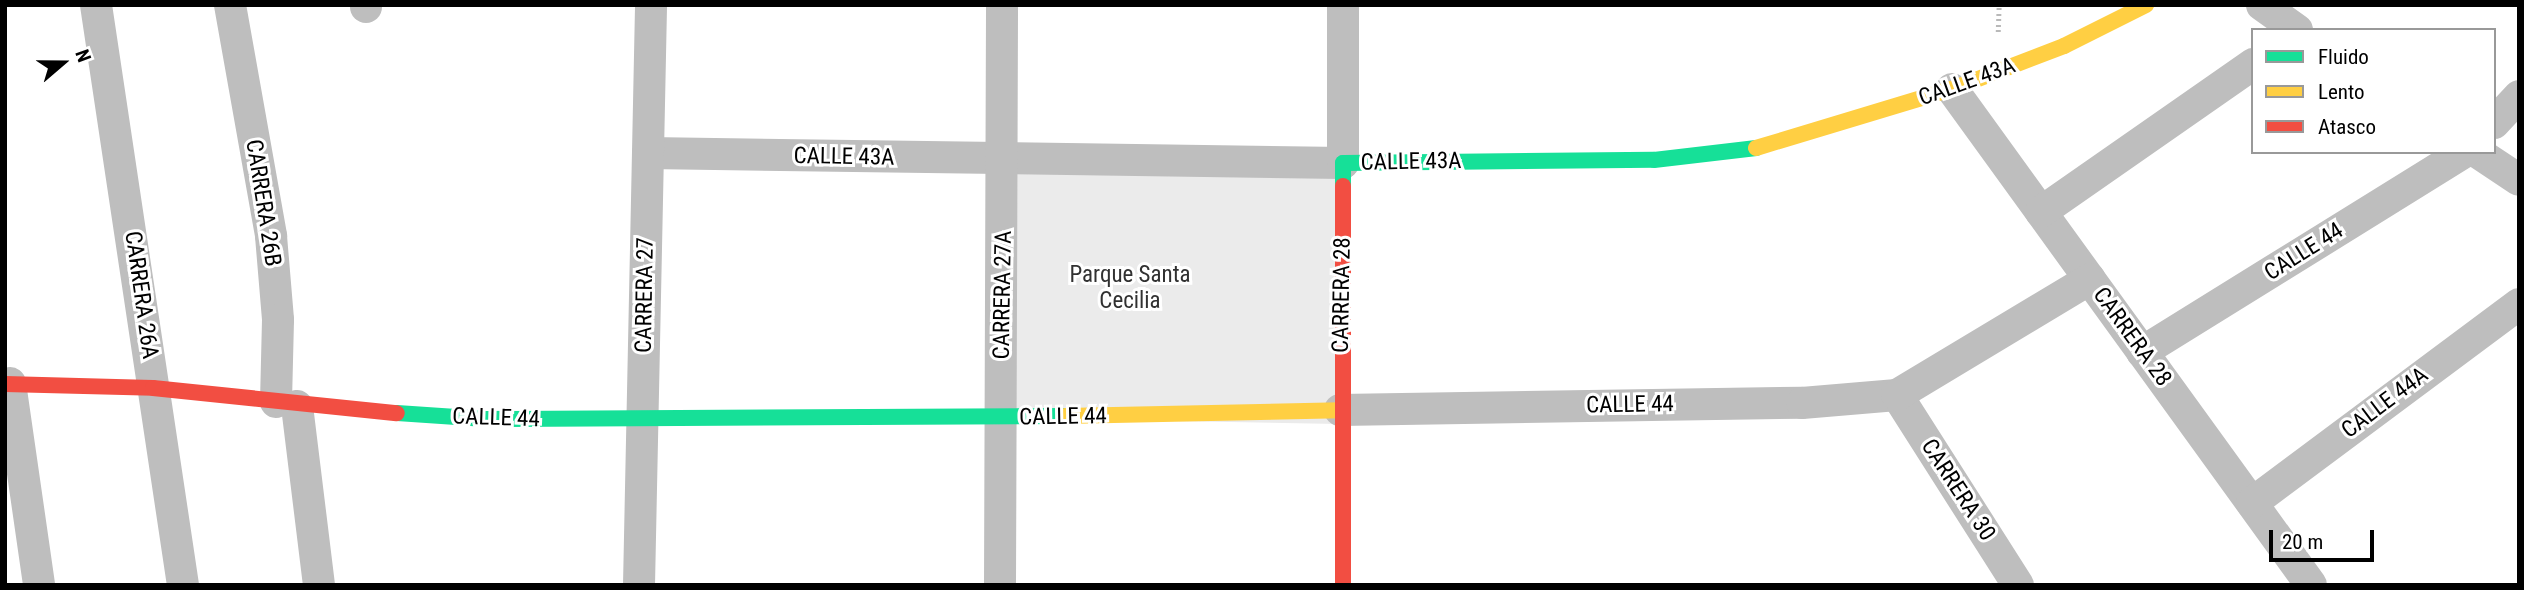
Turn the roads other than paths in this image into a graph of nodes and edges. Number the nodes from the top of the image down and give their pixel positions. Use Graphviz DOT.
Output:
graph roads {
  1 [pos="96,5"];
  2 [pos="230,5"];
  3 [pos="650,5"];
  4 [pos="1002,5"];
  5 [pos="1343,5"];
  6 [pos="2146,5"];
  7 [pos="2262,5"];
  8 [pos="2294,28"];
  9 [pos="2251,65"];
  10 [pos="1952,89"];
  11 [pos="2519,96"];
  12 [pos="2496,121"];
  13 [pos="648,153"];
  14 [pos="2463,154"];
  15 [pos="2480,154"];
  16 [pos="1004,159"];
  17 [pos="1343,163"];
  18 [pos="2519,180"];
  19 [pos="2041,212"];
  20 [pos="2090,279"];
  21 [pos="2519,304"];
  22 [pos="2142,352"];
  23 [pos="8,376"];
  24 [pos="153,388"];
  25 [pos="1897,395"];
  26 [pos="286,404"];
  27 [pos="1340,410"];
  28 [pos="1001,418"];
  29 [pos="643,422"];
  30 [pos="2252,503"];
  31 [pos="39,585"];
  32 [pos="183,585"];
  33 [pos="319,585"];
  34 [pos="639,585"];
  35 [pos="1000,585"];
  36 [pos="1343,585"];
  37 [pos="2018,585"];
  38 [pos="2311,585"];
  1 -- 24 [label="street, CARRERA 26A"];
  2 -- 26 [label="street, CARRERA 26B"];
  3 -- 13 [label="street, CARRERA 27"];
  4 -- 16 [label="street, CARRERA 27A"];
  5 -- 17 [label="street, CARRERA 28"];
  6 -- 10 [label="street, CALLE 43A"];
  7 -- 8 [label="street"];
  9 -- 19 [label="street"];
  10 -- 17 [label="street, CALLE 43A"];
  10 -- 19 [label="street, CARRERA 28"];
  11 -- 12 [label="street"];
  13 -- 16 [label="street, CALLE 43A"];
  13 -- 29 [label="street, CARRERA 27"];
  14 -- 22 [label="street, CALLE 44"];
  15 -- 18 [label="street"];
  16 -- 17 [label="street, CALLE 43A"];
  16 -- 28 [label="street, CARRERA 27A"];
  17 -- 27 [label="street, CARRERA 28"];
  19 -- 20 [label="street, CARRERA 28"];
  20 -- 22 [label="street, CARRERA 28"];
  20 -- 25 [label="street, CALLE 44"];
  21 -- 30 [label="street, CALLE 44A"];
  22 -- 30 [label="street, CARRERA 28"];
  23 -- 24 [label="street, CALLE 44"];
  23 -- 31 [label="street"];
  24 -- 26 [label="street, CALLE 44"];
  24 -- 32 [label="street, CARRERA 26A"];
  25 -- 27 [label="street, CALLE 44"];
  25 -- 37 [label="street, CARRERA 30"];
  26 -- 29 [label="street, CALLE 44"];
  26 -- 33 [label="street, CARRERA 26B"];
  27 -- 28 [label="street, CALLE 44"];
  27 -- 36 [label="street, CARRERA 28"];
  28 -- 29 [label="street, CALLE 44"];
  28 -- 35 [label="street, CARRERA 27A"];
  29 -- 34 [label="street, CARRERA 27"];
  30 -- 38 [label="street, CARRERA 28"];
}
